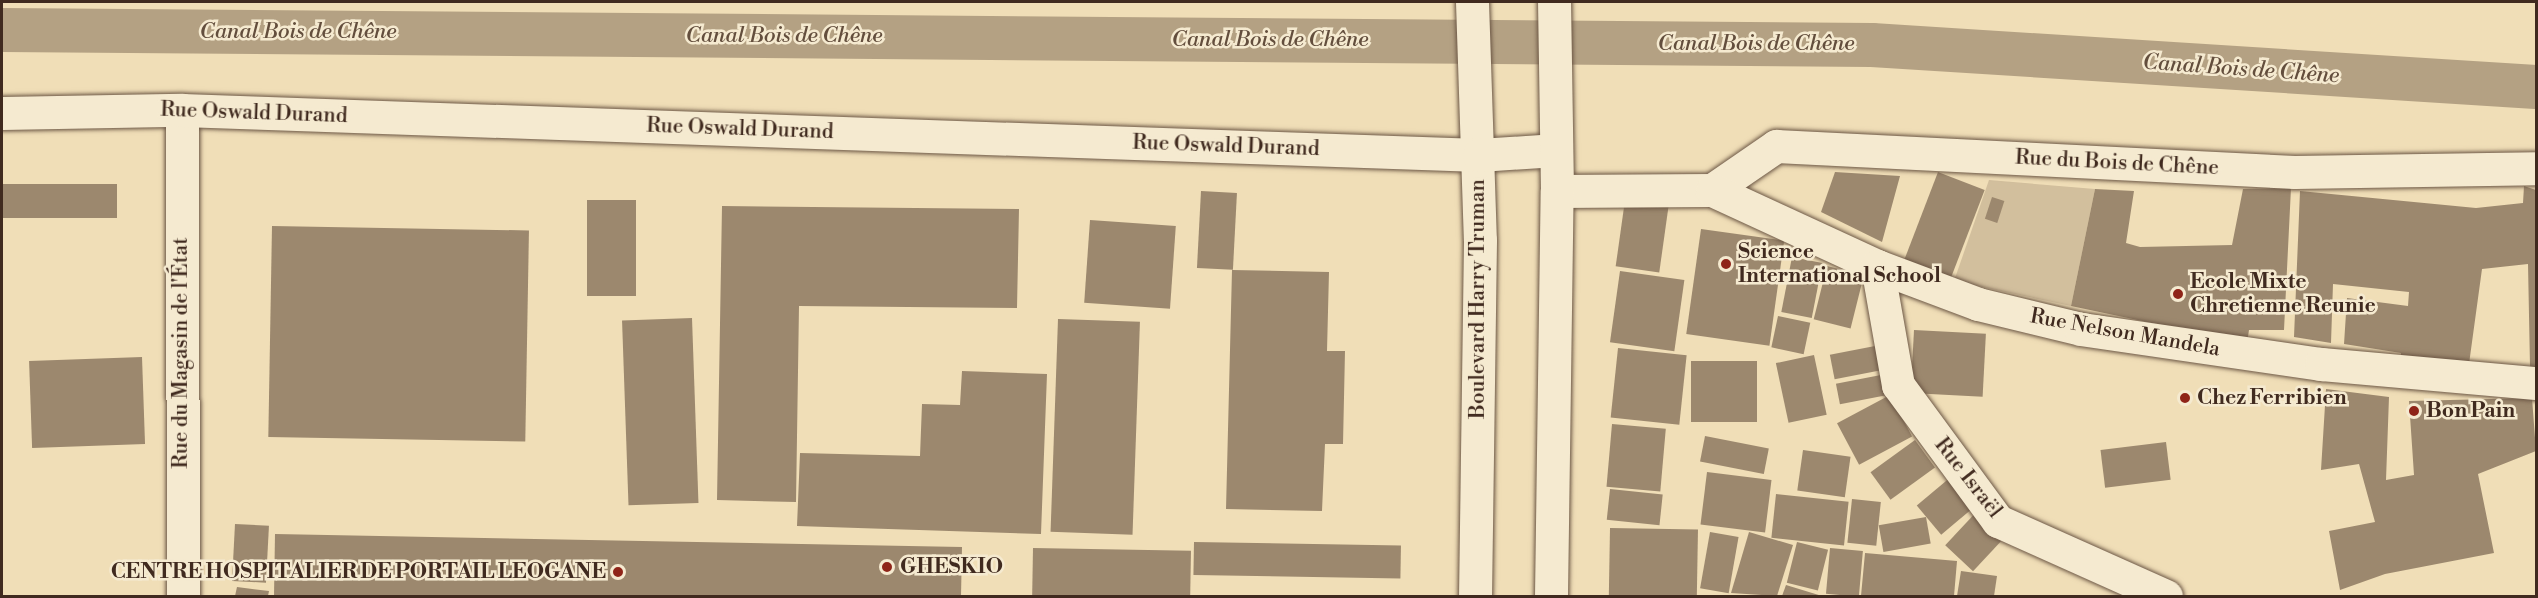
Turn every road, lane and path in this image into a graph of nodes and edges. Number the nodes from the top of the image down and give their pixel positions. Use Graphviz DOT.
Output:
graph roads {
  1 [pos="1554,4"];
  2 [pos="1472,8"];
  3 [pos="182,110"];
  4 [pos="2,113"];
  5 [pos="1555,137"];
  6 [pos="1478,145"];
  7 [pos="2536,168"];
  8 [pos="1712,190"];
  9 [pos="1557,191"];
  10 [pos="1877,266"];
  11 [pos="2536,383"];
  12 [pos="183,597"];
  13 [pos="1475,597"];
  14 [pos="1551,597"];
  15 [pos="2166,597"];
  1 -- 5 [label="street"];
  2 -- 6 [label="street, Boulevard Harry Truman"];
  3 -- 4 [label="street, Rue Oswald Durand"];
  3 -- 6 [label="street, Rue Oswald Durand"];
  3 -- 12 [label="street, Rue du Magasin de l'État"];
  5 -- 6 [label="street, Rue Oswald Durand"];
  5 -- 9 [label="street"];
  6 -- 13 [label="street, Boulevard Harry Truman"];
  7 -- 8 [label="street, Rue du Bois de Chêne"];
  8 -- 9 [label="street, Rue Nelson Mandela"];
  8 -- 10 [label="street, Rue Nelson Mandela"];
  9 -- 14 [label="street"];
  10 -- 11 [label="street, Rue Nelson Mandela"];
  10 -- 15 [label="street, Rue Israël"];
}
